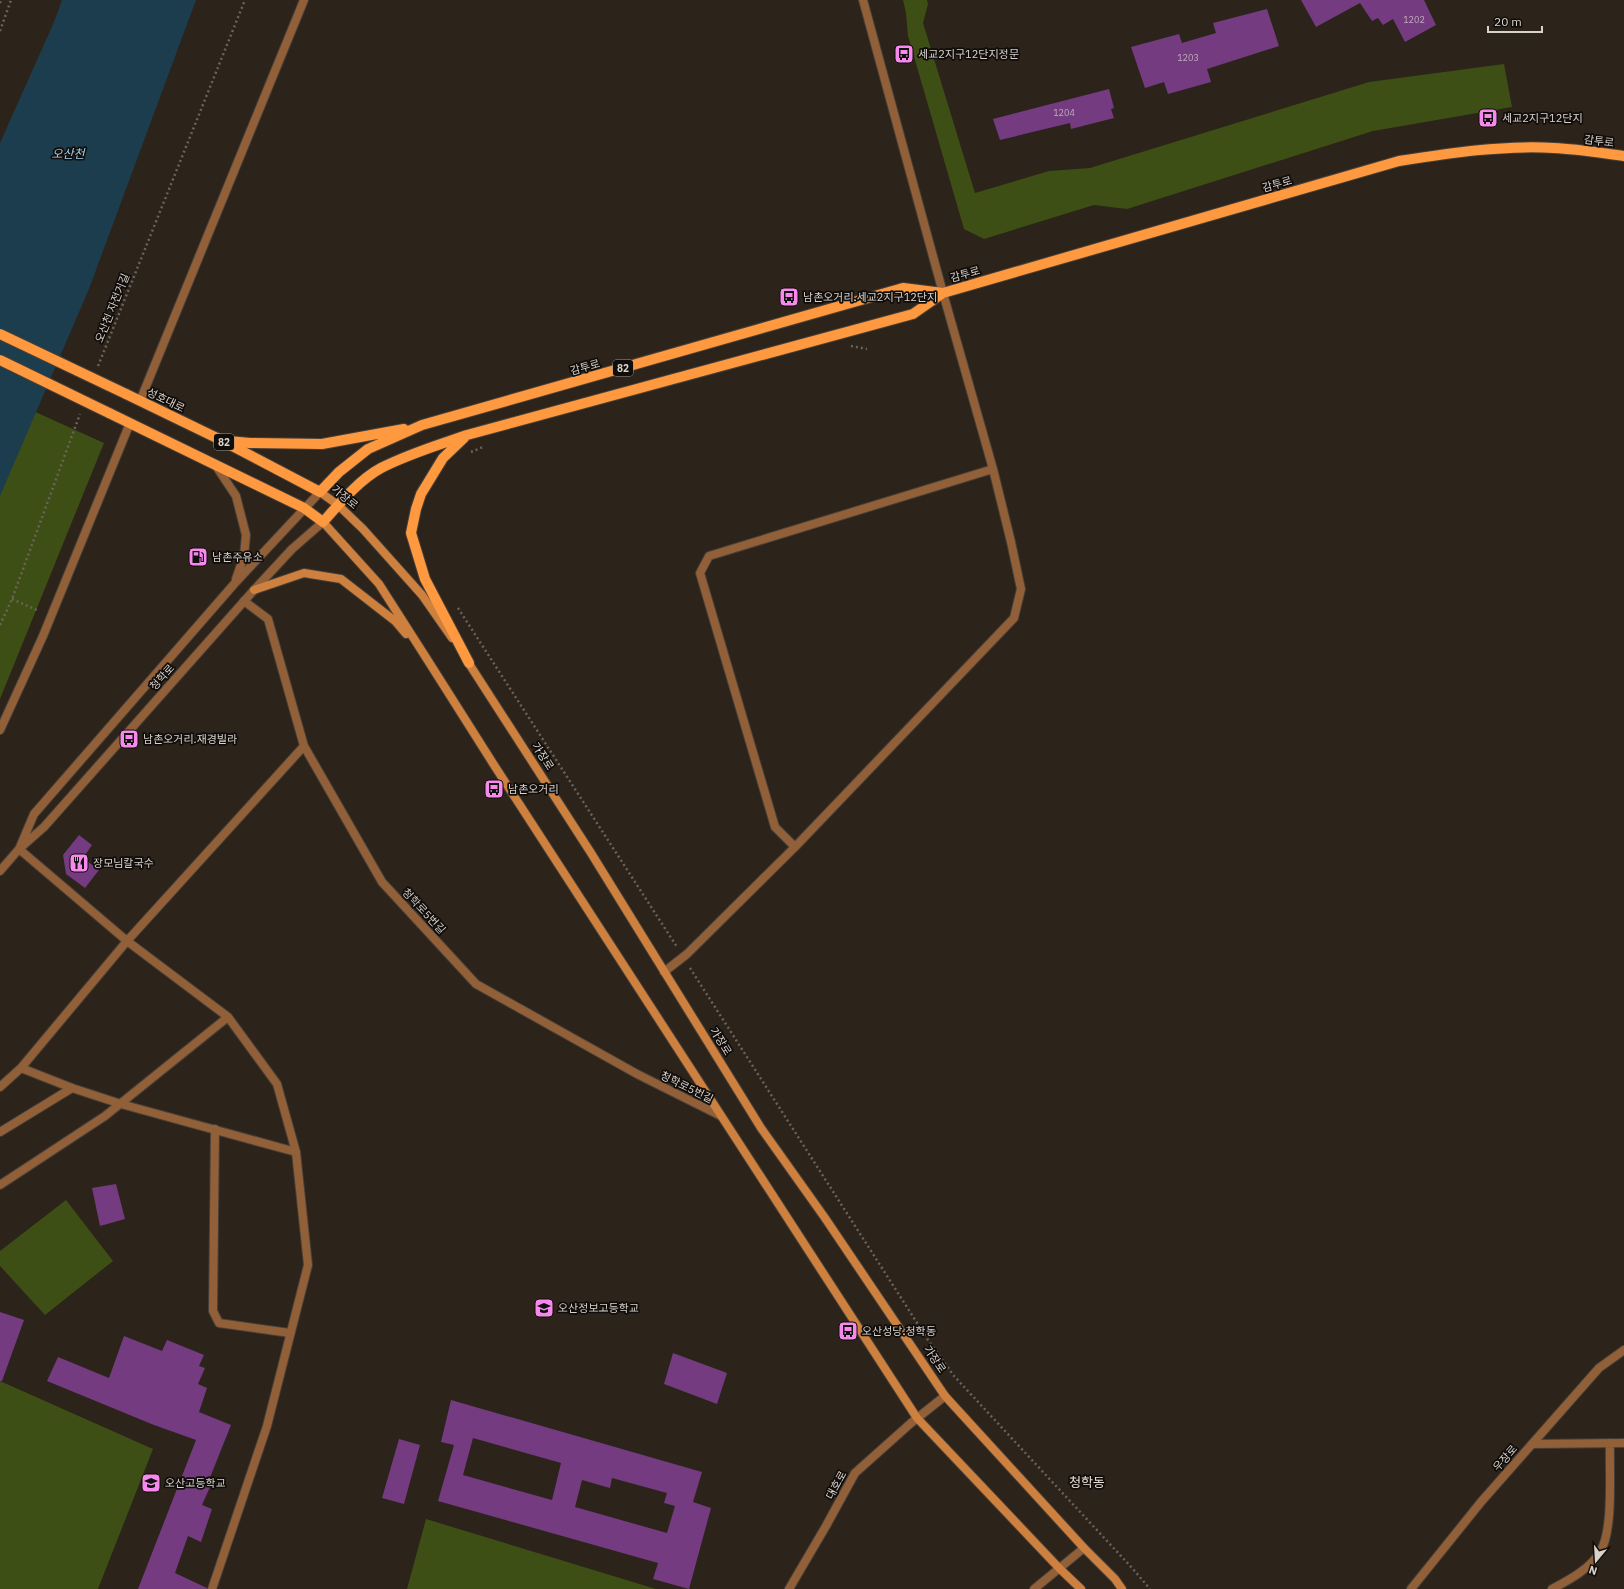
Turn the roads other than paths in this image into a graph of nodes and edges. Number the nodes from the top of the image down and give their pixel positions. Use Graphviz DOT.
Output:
graph roads {
  1 [pos="304,0"];
  2 [pos="863,0"];
  3 [pos="1624,156"];
  4 [pos="943,293"];
  5 [pos="0,334"];
  6 [pos="0,360"];
  7 [pos="140,401"];
  8 [pos="130,424"];
  9 [pos="422,425"];
  10 [pos="467,435"];
  11 [pos="221,440"];
  12 [pos="216,465"];
  13 [pos="993,469"];
  14 [pos="320,492"];
  15 [pos="338,505"];
  16 [pos="304,508"];
  17 [pos="323,522"];
  18 [pos="235,583"];
  19 [pos="254,590"];
  20 [pos="244,601"];
  21 [pos="425,656"];
  22 [pos="469,663"];
  23 [pos="0,730"];
  24 [pos="304,746"];
  25 [pos="794,846"];
  26 [pos="18,849"];
  27 [pos="0,871"];
  28 [pos="127,941"];
  29 [pos="664,972"];
  30 [pos="228,1017"];
  31 [pos="21,1068"];
  32 [pos="0,1086"];
  33 [pos="72,1088"];
  34 [pos="121,1104"];
  35 [pos="721,1116"];
  36 [pos="215,1129"];
  37 [pos="0,1132"];
  38 [pos="296,1152"];
  39 [pos="0,1185"];
  40 [pos="290,1333"];
  41 [pos="1624,1350"];
  42 [pos="945,1396"];
  43 [pos="916,1418"];
  44 [pos="1610,1443"];
  45 [pos="1624,1443"];
  46 [pos="1532,1444"];
  47 [pos="1084,1548"];
  48 [pos="1059,1568"];
  49 [pos="212,1589"];
  50 [pos="789,1589"];
  51 [pos="1034,1589"];
  52 [pos="1081,1589"];
  53 [pos="1122,1589"];
  54 [pos="1411,1589"];
  55 [pos="1552,1589"];
  1 -- 7 [label="street"];
  2 -- 4 [label="street"];
  3 -- 4 [label="main road, 감투로"];
  4 -- 9 [label="main road, 감투로 / 82"];
  4 -- 10 [label="main road, 감투로"];
  4 -- 13 [label="street"];
  5 -- 7 [label="main road, 성호대로 / 82, bridge"];
  6 -- 8 [label="main road, 82, bridge"];
  7 -- 11 [label="main road, 성호대로 / 82"];
  8 -- 12 [label="main road, 82"];
  8 -- 23 [label="street"];
  9 -- 11 [label="main road"];
  9 -- 14 [label="main road, 감투로 / 82"];
  10 -- 15 [label="main road, 감투로"];
  10 -- 22 [label="main road"];
  11 -- 14 [label="main road, 성호대로 / 82"];
  12 -- 16 [label="main road, 82"];
  12 -- 18 [label="street"];
  13 -- 25 [label="street"];
  13 -- 25 [label="street"];
  14 -- 15 [label="main road, 가장로"];
  14 -- 16 [label="street, 청학로"];
  15 -- 17 [label="main road, 감투로"];
  15 -- 22 [label="main road, 가장로"];
  16 -- 17 [label="main road"];
  16 -- 18 [label="street, 청학로"];
  17 -- 19 [label="street, 청학로"];
  17 -- 21 [label="main road"];
  18 -- 26 [label="street, 청학로"];
  19 -- 20 [label="street, 청학로"];
  19 -- 21 [label="main road"];
  20 -- 24 [label="street, 청학로5번길"];
  20 -- 26 [label="street, 청학로"];
  21 -- 35 [label="main road"];
  22 -- 29 [label="main road, 가장로"];
  24 -- 28 [label="street"];
  24 -- 35 [label="street, 청학로5번길"];
  25 -- 29 [label="street"];
  26 -- 27 [label="street, 청학로"];
  26 -- 28 [label="street"];
  28 -- 30 [label="street"];
  28 -- 31 [label="street"];
  29 -- 42 [label="main road, 가장로"];
  30 -- 34 [label="street"];
  30 -- 38 [label="street"];
  31 -- 32 [label="street"];
  31 -- 33 [label="street"];
  33 -- 34 [label="street"];
  33 -- 37 [label="street"];
  34 -- 36 [label="street"];
  34 -- 39 [label="street"];
  35 -- 43 [label="main road"];
  36 -- 38 [label="street"];
  36 -- 40 [label="street"];
  38 -- 40 [label="street"];
  40 -- 49 [label="street"];
  41 -- 46 [label="street, 우장로"];
  42 -- 43 [label="street, 대호로"];
  42 -- 47 [label="main road, 가장로"];
  43 -- 48 [label="main road"];
  43 -- 50 [label="street, 대호로"];
  44 -- 45 [label="street"];
  44 -- 46 [label="street"];
  44 -- 55 [label="street"];
  46 -- 54 [label="street, 우장로"];
  47 -- 48 [label="street"];
  47 -- 53 [label="main road, 가장로"];
  48 -- 51 [label="street"];
  48 -- 52 [label="main road"];
}
